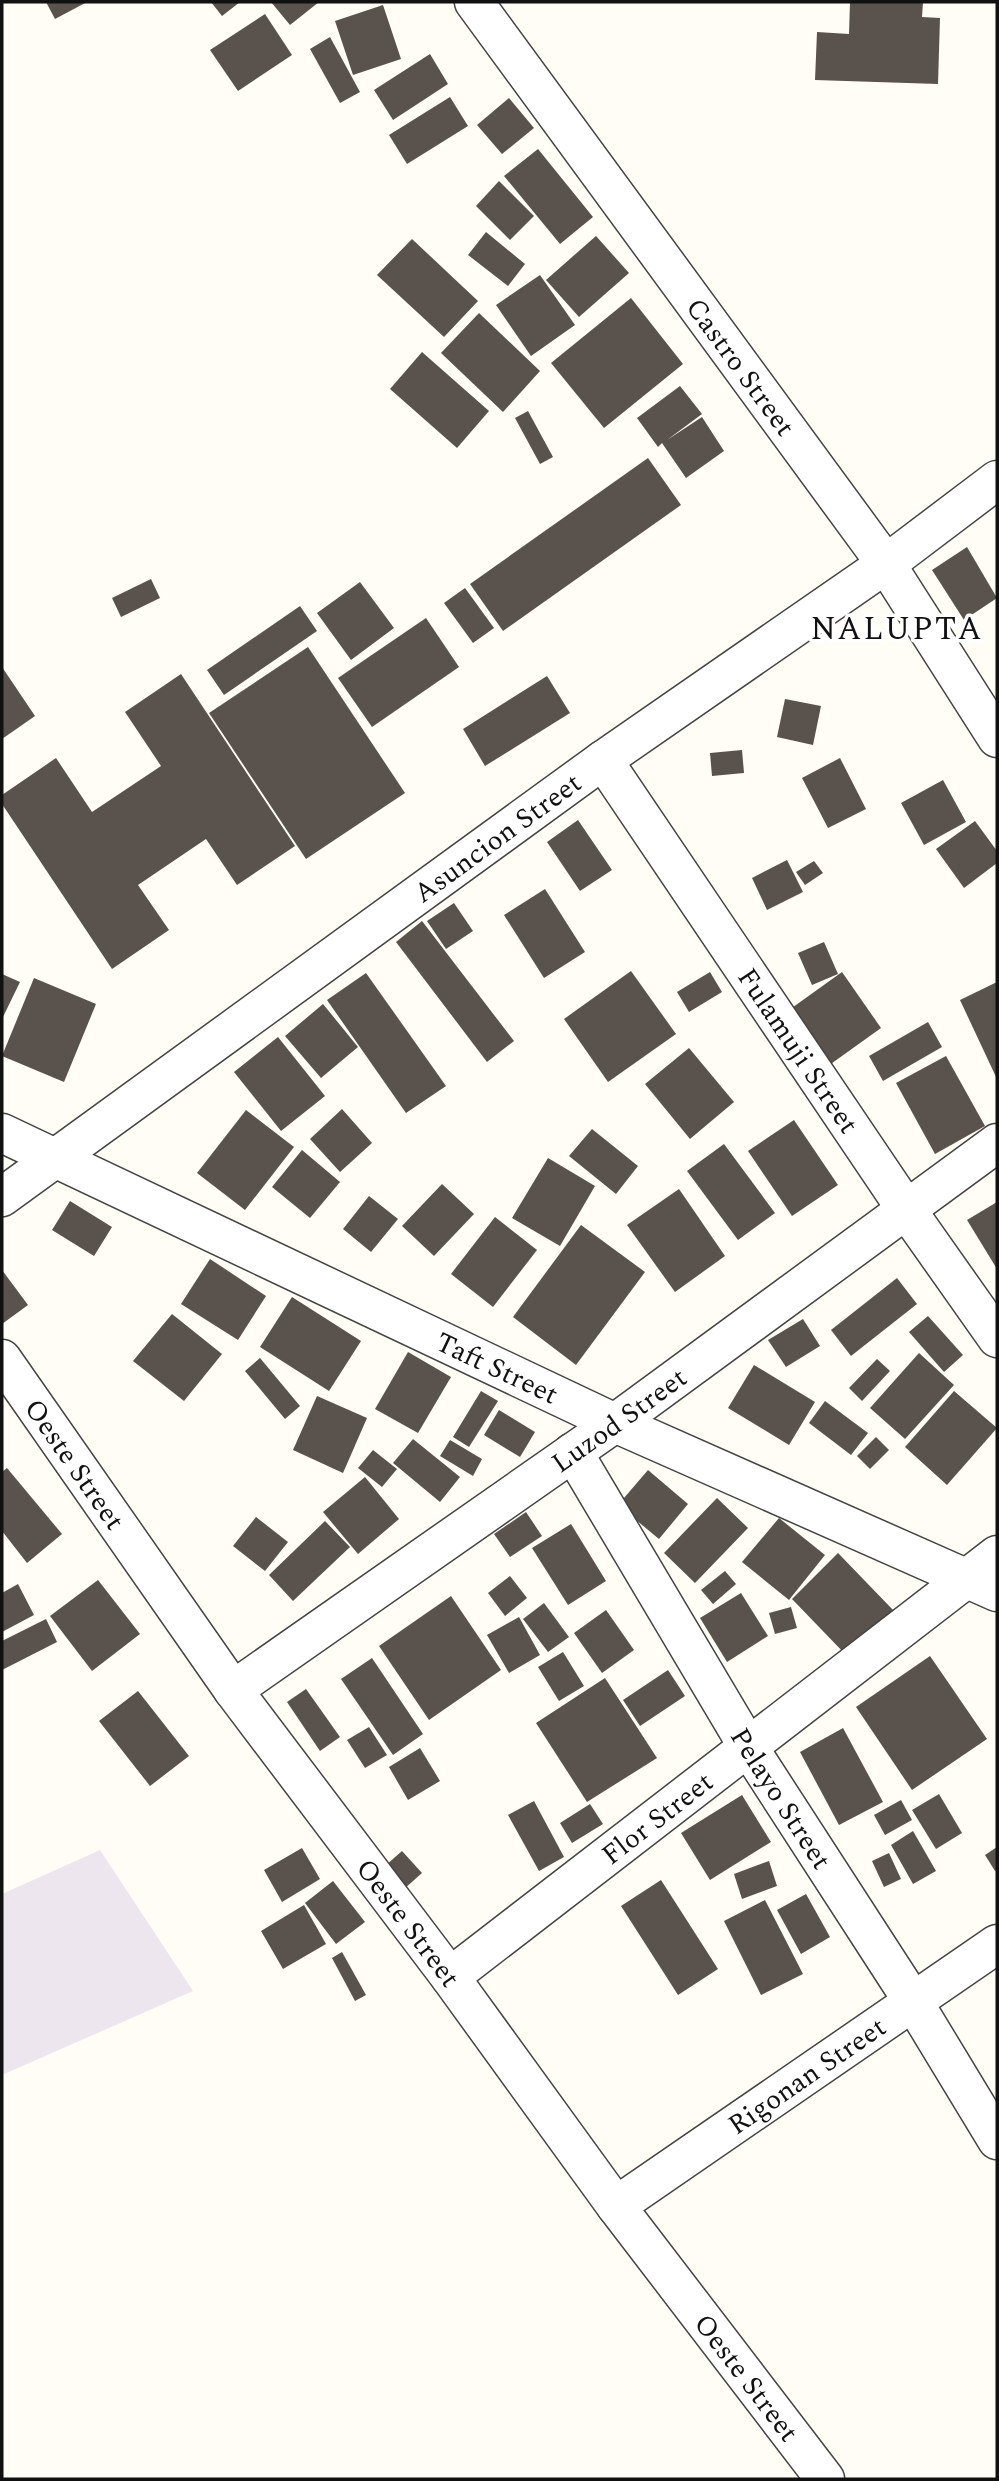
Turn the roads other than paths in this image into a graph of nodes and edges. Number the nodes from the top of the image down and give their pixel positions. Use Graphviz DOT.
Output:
graph roads {
  1 [pos="474,2"];
  2 [pos="997,480"];
  3 [pos="886,564"];
  4 [pos="997,738"];
  5 [pos="603,760"];
  6 [pos="2,1133"];
  7 [pos="997,1143"];
  8 [pos="60,1158"];
  9 [pos="2,1197"];
  10 [pos="906,1209"];
  11 [pos="997,1338"];
  12 [pos="2,1359"];
  13 [pos="615,1423"];
  14 [pos="573,1452"];
  15 [pos="988,1575"];
  16 [pos="233,1690"];
  17 [pos="747,1745"];
  18 [pos="997,1944"];
  19 [pos="450,1977"];
  20 [pos="914,2003"];
  21 [pos="997,2140"];
  22 [pos="615,2206"];
  23 [pos="825,2479"];
  1 -- 3 [label="street, Castro Street"];
  2 -- 3 [label="street, Asuncion Street"];
  3 -- 4 [label="street, Castro Street"];
  3 -- 5 [label="street, Asuncion Street"];
  5 -- 8 [label="street, Asuncion Street"];
  5 -- 10 [label="street, Fulamuji Street"];
  6 -- 8 [label="street, Taft Street"];
  7 -- 10 [label="street, Luzod Street"];
  8 -- 9 [label="street, Asuncion Street"];
  8 -- 13 [label="street, Taft Street"];
  10 -- 11 [label="street, Fulamuji Street"];
  10 -- 13 [label="street, Luzod Street"];
  12 -- 16 [label="street, Oeste Street"];
  13 -- 14 [label="street, Luzod Street"];
  13 -- 15 [label="street, Taft Street"];
  14 -- 16 [label="street, Luzod Street"];
  14 -- 17 [label="street, Pelayo Street"];
  15 -- 17 [label="street, Flor Street"];
  16 -- 19 [label="street, Oeste Street"];
  17 -- 19 [label="street, Flor Street"];
  17 -- 20 [label="street, Pelayo Street"];
  18 -- 20 [label="street, Rigonan Street"];
  19 -- 22 [label="street, Oeste Street"];
  20 -- 21 [label="street, Pelayo Street"];
  20 -- 22 [label="street, Rigonan Street"];
  22 -- 23 [label="street, Oeste Street"];
}
